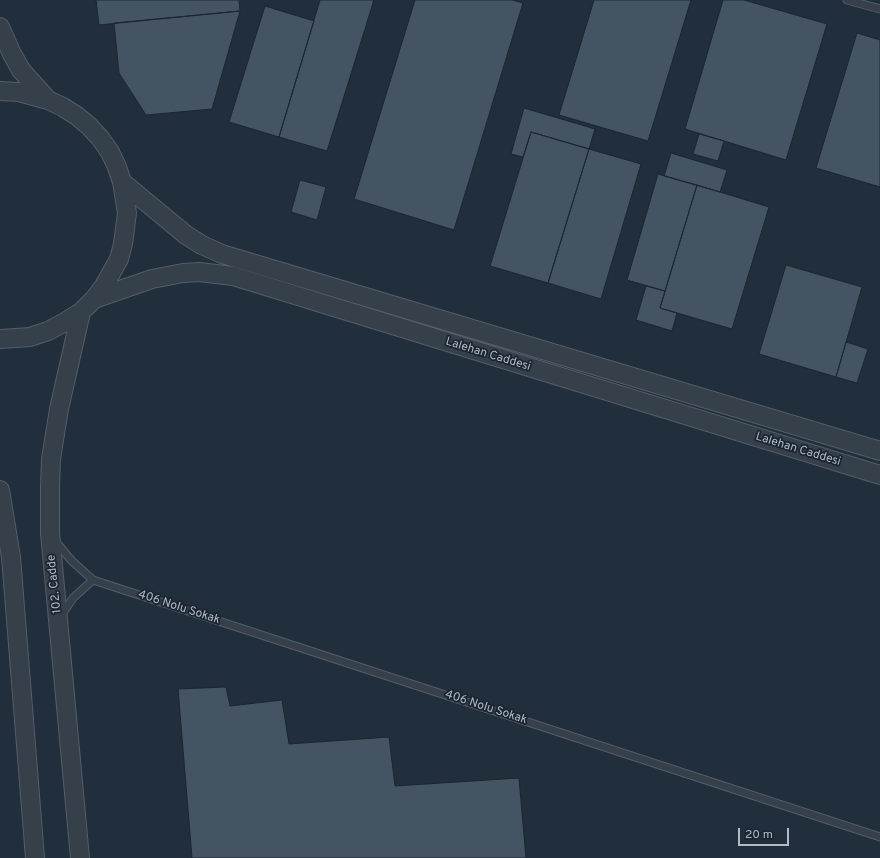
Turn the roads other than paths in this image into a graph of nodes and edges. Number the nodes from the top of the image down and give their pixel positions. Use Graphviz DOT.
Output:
graph roads {
  1 [pos="847,0"];
  2 [pos="880,9"];
  3 [pos="0,27"];
  4 [pos="0,91"];
  5 [pos="48,100"];
  6 [pos="122,182"];
  7 [pos="94,298"];
  8 [pos="81,312"];
  9 [pos="0,339"];
  10 [pos="880,451"];
  11 [pos="880,475"];
  12 [pos="0,490"];
  13 [pos="50,534"];
  14 [pos="93,580"];
  15 [pos="59,620"];
  16 [pos="880,837"];
  17 [pos="35,858"];
  18 [pos="80,858"];
  1 -- 2 [label="lane"];
  3 -- 5 [label="street"];
  4 -- 5 [label="street"];
  5 -- 6 [label="street"];
  6 -- 7 [label="street"];
  6 -- 10 [label="street, Lalehan Caddesi"];
  7 -- 8 [label="street"];
  7 -- 11 [label="street, Lalehan Caddesi"];
  8 -- 9 [label="street"];
  8 -- 13 [label="street, 102. Cadde"];
  12 -- 17 [label="street"];
  13 -- 14 [label="lane, 406 Nolu Sokak"];
  13 -- 15 [label="street, 102. Cadde"];
  14 -- 15 [label="lane"];
  14 -- 16 [label="lane, 406 Nolu Sokak"];
  15 -- 18 [label="street, 102. Cadde"];
}
